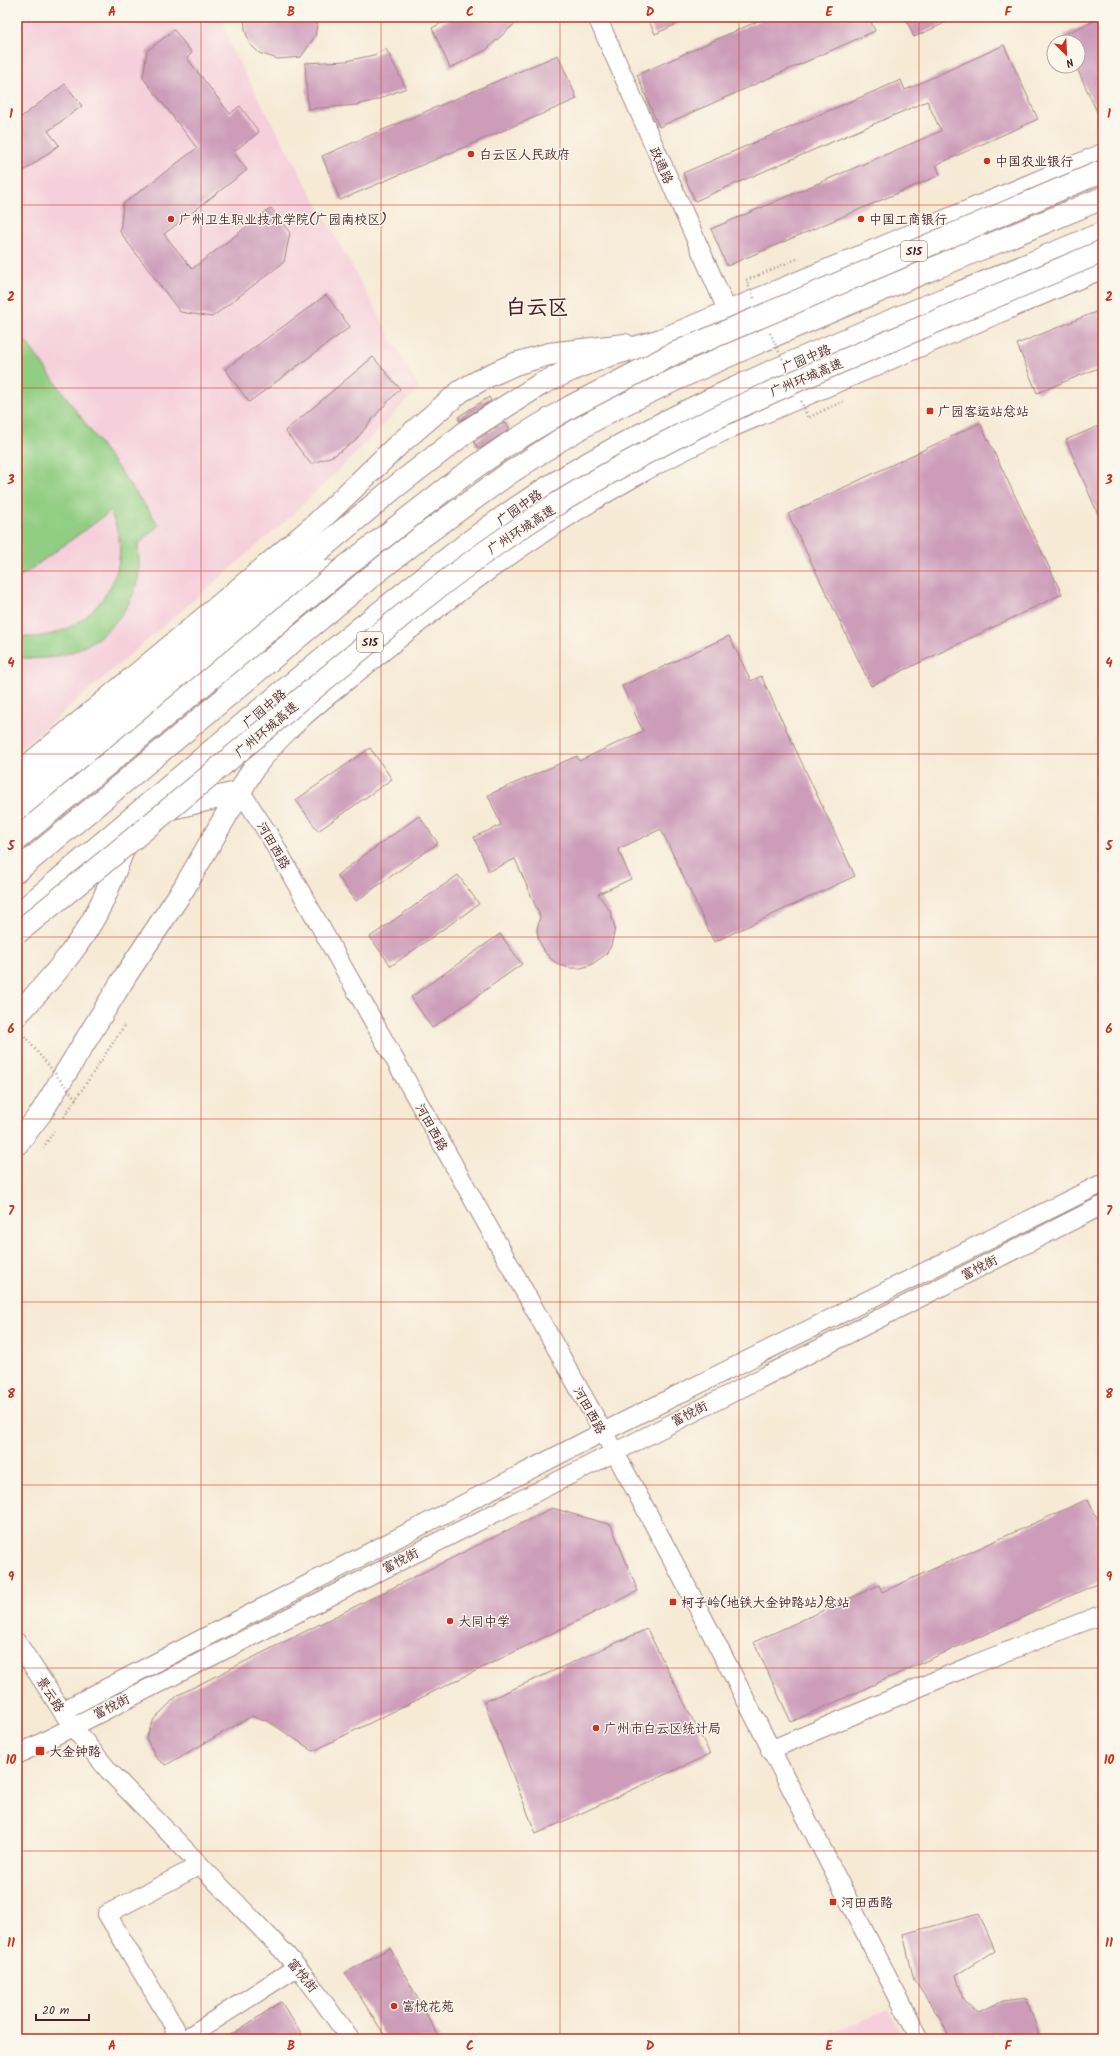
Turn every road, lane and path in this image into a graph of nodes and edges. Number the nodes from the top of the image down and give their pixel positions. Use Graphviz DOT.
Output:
graph roads {
  1 [pos="597,17"];
  2 [pos="1103,155"];
  3 [pos="1103,171"];
  4 [pos="1103,198"];
  5 [pos="1103,233"];
  6 [pos="903,239"];
  7 [pos="985,247"];
  8 [pos="1103,251"];
  9 [pos="1103,255"];
  10 [pos="1046,257"];
  11 [pos="799,258"];
  12 [pos="1103,267"];
  13 [pos="756,302"];
  14 [pos="728,312"];
  15 [pos="764,336"];
  16 [pos="662,340"];
  17 [pos="785,367"];
  18 [pos="798,396"];
  19 [pos="848,400"];
  20 [pos="608,412"];
  21 [pos="678,414"];
  22 [pos="630,477"];
  23 [pos="454,513"];
  24 [pos="374,656"];
  25 [pos="267,662"];
  26 [pos="314,665"];
  27 [pos="177,689"];
  28 [pos="17,774"];
  29 [pos="241,792"];
  30 [pos="17,801"];
  31 [pos="136,816"];
  32 [pos="17,823"];
  33 [pos="17,839"];
  34 [pos="17,871"];
  35 [pos="17,915"];
  36 [pos="17,933"];
  37 [pos="17,1015"];
  38 [pos="124,1026"];
  39 [pos="17,1027"];
  40 [pos="17,1144"];
  41 [pos="1103,1184"];
  42 [pos="1103,1205"];
  43 [pos="603,1432"];
  44 [pos="614,1451"];
  45 [pos="460,1507"];
  46 [pos="470,1524"];
  47 [pos="1103,1614"];
  48 [pos="17,1642"];
  49 [pos="62,1711"];
  50 [pos="72,1726"];
  51 [pos="770,1750"];
  52 [pos="17,1755"];
  53 [pos="200,1865"];
  54 [pos="297,1967"];
  55 [pos="174,2039"];
  56 [pos="184,2039"];
  57 [pos="350,2039"];
  58 [pos="920,2039"];
  1 -- 14 [label="street, 政通路"];
  2 -- 6 [label="main road"];
  3 -- 33 [label="main road, S15, bridge"];
  4 -- 7 [label="main road"];
  5 -- 10 [label="main road, 广园中路"];
  6 -- 7 [label="main road"];
  6 -- 14 [label="main road"];
  7 -- 15 [label="main road"];
  8 -- 36 [label="main road, 广州环城高速 / S15, bridge"];
  9 -- 10 [label="main road"];
  10 -- 21 [label="main road, 广园中路"];
  11 -- 13 [label="path, bridge"];
  12 -- 22 [label="main road"];
  14 -- 16 [label="main road"];
  15 -- 16 [label="main road"];
  15 -- 17 [label="path, bridge"];
  15 -- 20 [label="main road"];
  16 -- 20 [label="main road"];
  16 -- 28 [label="main road"];
  16 -- 30 [label="main road"];
  18 -- 19 [label="path, bridge"];
  20 -- 23 [label="main road"];
  21 -- 22 [label="main road"];
  21 -- 26 [label="main road, 广园中路"];
  22 -- 24 [label="main road"];
  23 -- 25 [label="main road"];
  23 -- 27 [label="main road"];
  24 -- 26 [label="main road"];
  24 -- 29 [label="main road"];
  25 -- 27 [label="main road"];
  25 -- 34 [label="main road"];
  26 -- 31 [label="main road, 广园中路"];
  27 -- 32 [label="main road"];
  29 -- 31 [label="main road"];
  29 -- 40 [label="main road"];
  29 -- 43 [label="street, 河田西路"];
  31 -- 35 [label="main road, 广园中路"];
  31 -- 37 [label="main road"];
  38 -- 39 [label="path, bridge"];
  41 -- 43 [label="street, 富悦街"];
  42 -- 44 [label="street, 富悦街"];
  43 -- 44 [label="street, 河田西路"];
  43 -- 45 [label="street, 富悦街"];
  44 -- 46 [label="street, 富悦街"];
  44 -- 51 [label="street, 河田西路"];
  45 -- 46 [label="street"];
  45 -- 49 [label="street, 富悦街"];
  46 -- 50 [label="street, 富悦街"];
  47 -- 51 [label="street"];
  48 -- 49 [label="street, 景云路"];
  49 -- 50 [label="street, 景云路"];
  50 -- 52 [label="street"];
  50 -- 53 [label="street, 富悦街"];
  51 -- 58 [label="street, 河田西路"];
  53 -- 54 [label="street, 富悦街"];
  53 -- 55 [label="street"];
  54 -- 56 [label="street"];
  54 -- 57 [label="street, 富悦街"];
}
